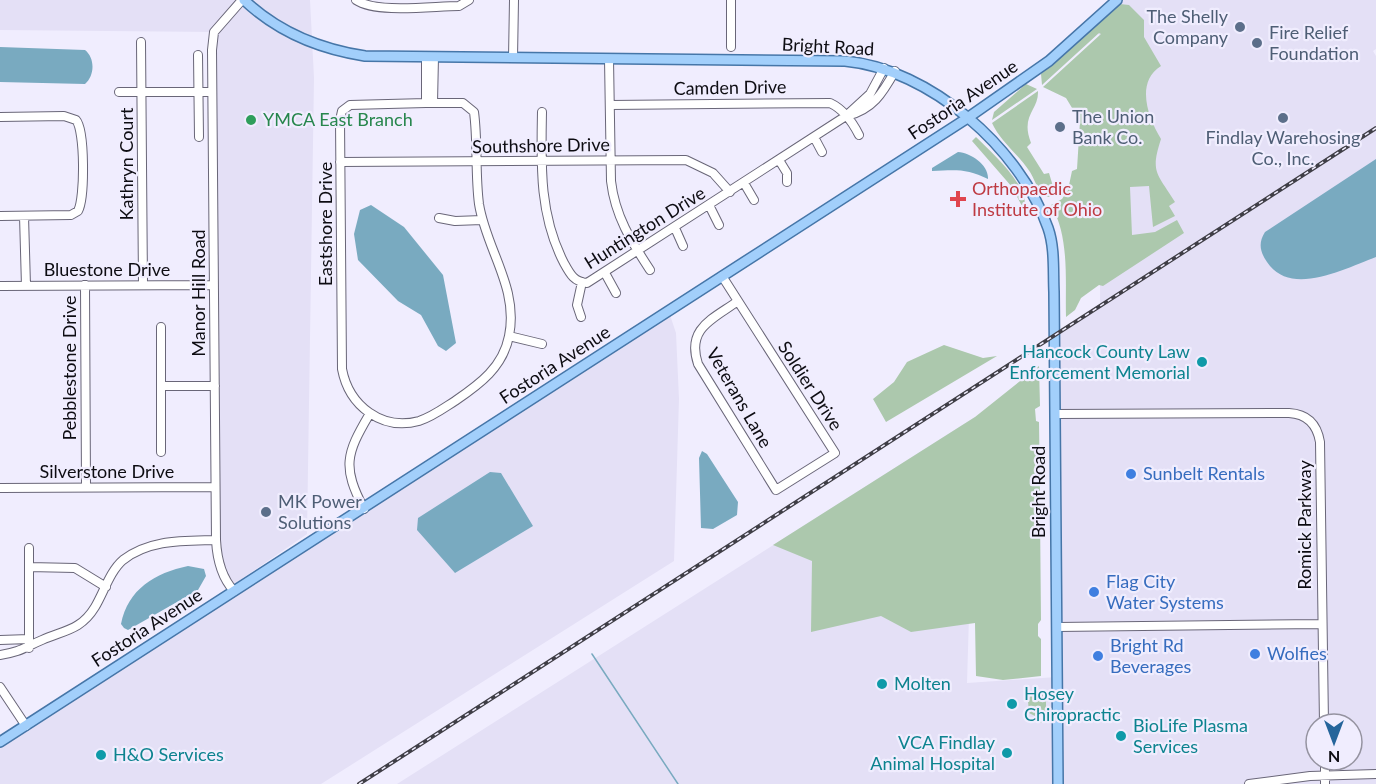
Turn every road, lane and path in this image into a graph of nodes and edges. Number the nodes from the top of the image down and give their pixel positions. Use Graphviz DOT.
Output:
graph roads {
  1 [pos="243,0"];
  2 [pos="356,0"];
  3 [pos="469,0"];
  4 [pos="514,0"];
  5 [pos="731,0"];
  6 [pos="1117,0"];
  7 [pos="141,42"];
  8 [pos="731,47"];
  9 [pos="198,55"];
  10 [pos="430,57"];
  11 [pos="513,58"];
  12 [pos="609,59"];
  13 [pos="884,68"];
  14 [pos="895,71"];
  15 [pos="118,92"];
  16 [pos="142,92"];
  17 [pos="198,92"];
  18 [pos="212,92"];
  19 [pos="429,103"];
  20 [pos="610,105"];
  21 [pos="542,112"];
  22 [pos="846,116"];
  23 [pos="0,117"];
  24 [pos="966,119"];
  25 [pos="859,135"];
  26 [pos="199,137"];
  27 [pos="814,137"];
  28 [pos="822,152"];
  29 [pos="610,160"];
  30 [pos="779,160"];
  31 [pos="541,161"];
  32 [pos="340,162"];
  33 [pos="476,162"];
  34 [pos="787,182"];
  35 [pos="744,183"];
  36 [pos="730,192"];
  37 [pos="754,200"];
  38 [pos="709,206"];
  39 [pos="0,216"];
  40 [pos="24,216"];
  41 [pos="439,218"];
  42 [pos="483,220"];
  43 [pos="719,225"];
  44 [pos="675,228"];
  45 [pos="683,246"];
  46 [pos="639,252"];
  47 [pos="650,270"];
  48 [pos="605,273"];
  49 [pos="722,276"];
  50 [pos="582,282"];
  51 [pos="85,285"];
  52 [pos="143,285"];
  53 [pos="214,285"];
  54 [pos="0,286"];
  55 [pos="26,286"];
  56 [pos="616,293"];
  57 [pos="738,301"];
  58 [pos="581,317"];
  59 [pos="160,327"];
  60 [pos="509,336"];
  61 [pos="542,344"];
  62 [pos="161,386"];
  63 [pos="214,386"];
  64 [pos="369,414"];
  65 [pos="1055,414"];
  66 [pos="161,452"];
  67 [pos="215,487"];
  68 [pos="0,488"];
  69 [pos="86,488"];
  70 [pos="776,490"];
  71 [pos="363,509"];
  72 [pos="216,540"];
  73 [pos="29,548"];
  74 [pos="29,567"];
  75 [pos="106,587"];
  76 [pos="234,591"];
  77 [pos="1321,624"];
  78 [pos="1057,627"];
  79 [pos="0,640"];
  80 [pos="29,644"];
  81 [pos="0,655"];
  82 [pos="0,687"];
  83 [pos="1324,712"];
  84 [pos="26,726"];
  85 [pos="0,742"];
  86 [pos="1325,772"];
  87 [pos="1376,774"];
  88 [pos="1325,775"];
  89 [pos="1058,784"];
  90 [pos="1249,784"];
  91 [pos="1325,784"];
  1 -- 10 [label="main road, Bright Road"];
  1 -- 18 [label="street, Manor Hill Road"];
  2 -- 3 [label="street"];
  4 -- 11 [label="street"];
  5 -- 8 [label="street"];
  6 -- 24 [label="main road, Fostoria Avenue"];
  7 -- 16 [label="street, Kathryn Court"];
  9 -- 17 [label="street"];
  10 -- 11 [label="main road, Bright Road"];
  10 -- 19 [label="street"];
  11 -- 12 [label="main road, Bright Road"];
  12 -- 13 [label="main road, Bright Road"];
  12 -- 20 [label="street"];
  13 -- 14 [label="main road, Bright Road"];
  13 -- 22 [label="street, Huntington Drive"];
  14 -- 22 [label="street, Huntington Drive"];
  14 -- 24 [label="main road, Bright Road"];
  15 -- 16 [label="street"];
  16 -- 17 [label="street"];
  16 -- 52 [label="street, Kathryn Court"];
  17 -- 18 [label="street"];
  17 -- 26 [label="street"];
  18 -- 53 [label="street, Manor Hill Road"];
  19 -- 32 [label="street, Eastshore Drive"];
  19 -- 33 [label="street"];
  20 -- 22 [label="street, Camden Drive"];
  20 -- 29 [label="street"];
  21 -- 31 [label="street, Huntington Drive"];
  22 -- 25 [label="street"];
  22 -- 27 [label="street, Huntington Drive"];
  23 -- 40 [label="street"];
  24 -- 49 [label="main road, Fostoria Avenue"];
  24 -- 65 [label="main road, Bright Road"];
  27 -- 28 [label="street"];
  27 -- 30 [label="street, Huntington Drive"];
  29 -- 31 [label="street, Southshore Drive"];
  29 -- 36 [label="street, Southshore Drive"];
  29 -- 46 [label="street"];
  30 -- 34 [label="street"];
  30 -- 35 [label="street, Huntington Drive"];
  31 -- 33 [label="street, Southshore Drive"];
  31 -- 50 [label="street, Huntington Drive"];
  32 -- 33 [label="street, Southshore Drive"];
  32 -- 64 [label="street, Eastshore Drive"];
  33 -- 42 [label="street"];
  35 -- 36 [label="street, Huntington Drive"];
  35 -- 37 [label="street"];
  36 -- 38 [label="street, Huntington Drive"];
  38 -- 43 [label="street"];
  38 -- 44 [label="street, Huntington Drive"];
  39 -- 40 [label="street"];
  40 -- 55 [label="street"];
  41 -- 42 [label="street"];
  42 -- 60 [label="street"];
  44 -- 45 [label="street"];
  44 -- 46 [label="street, Huntington Drive"];
  46 -- 47 [label="street"];
  46 -- 48 [label="street, Huntington Drive"];
  48 -- 50 [label="street, Huntington Drive"];
  48 -- 56 [label="street"];
  49 -- 57 [label="street, Soldier Drive"];
  49 -- 71 [label="main road, Fostoria Avenue"];
  50 -- 58 [label="street"];
  51 -- 52 [label="street, Bluestone Drive"];
  51 -- 55 [label="street, Bluestone Drive"];
  51 -- 69 [label="street, Pebblestone Drive"];
  52 -- 53 [label="street, Bluestone Drive"];
  53 -- 63 [label="street, Manor Hill Road"];
  54 -- 55 [label="street, Bluestone Drive"];
  57 -- 70 [label="street, Veterans Lane"];
  57 -- 70 [label="street, Soldier Drive"];
  59 -- 62 [label="street"];
  60 -- 61 [label="street"];
  60 -- 64 [label="street"];
  62 -- 63 [label="street"];
  62 -- 66 [label="street"];
  63 -- 67 [label="street, Manor Hill Road"];
  64 -- 71 [label="street"];
  65 -- 77 [label="street, Romick Parkway"];
  65 -- 78 [label="main road, Bright Road"];
  67 -- 69 [label="street, Silverstone Drive"];
  67 -- 72 [label="street, Manor Hill Road"];
  68 -- 69 [label="street, Silverstone Drive"];
  71 -- 76 [label="main road, Fostoria Avenue"];
  72 -- 75 [label="street"];
  72 -- 76 [label="street, Manor Hill Road"];
  73 -- 74 [label="street"];
  74 -- 75 [label="street"];
  74 -- 80 [label="street"];
  75 -- 80 [label="street"];
  76 -- 84 [label="main road, Fostoria Avenue"];
  77 -- 78 [label="street"];
  77 -- 83 [label="street, Romick Parkway"];
  78 -- 89 [label="main road, Bright Road"];
  79 -- 80 [label="street"];
  80 -- 81 [label="street"];
  82 -- 84 [label="street"];
  84 -- 85 [label="main road, Fostoria Avenue"];
  86 -- 88 [label="street"];
  87 -- 88 [label="street"];
  88 -- 90 [label="street"];
  88 -- 91 [label="street"];
}
